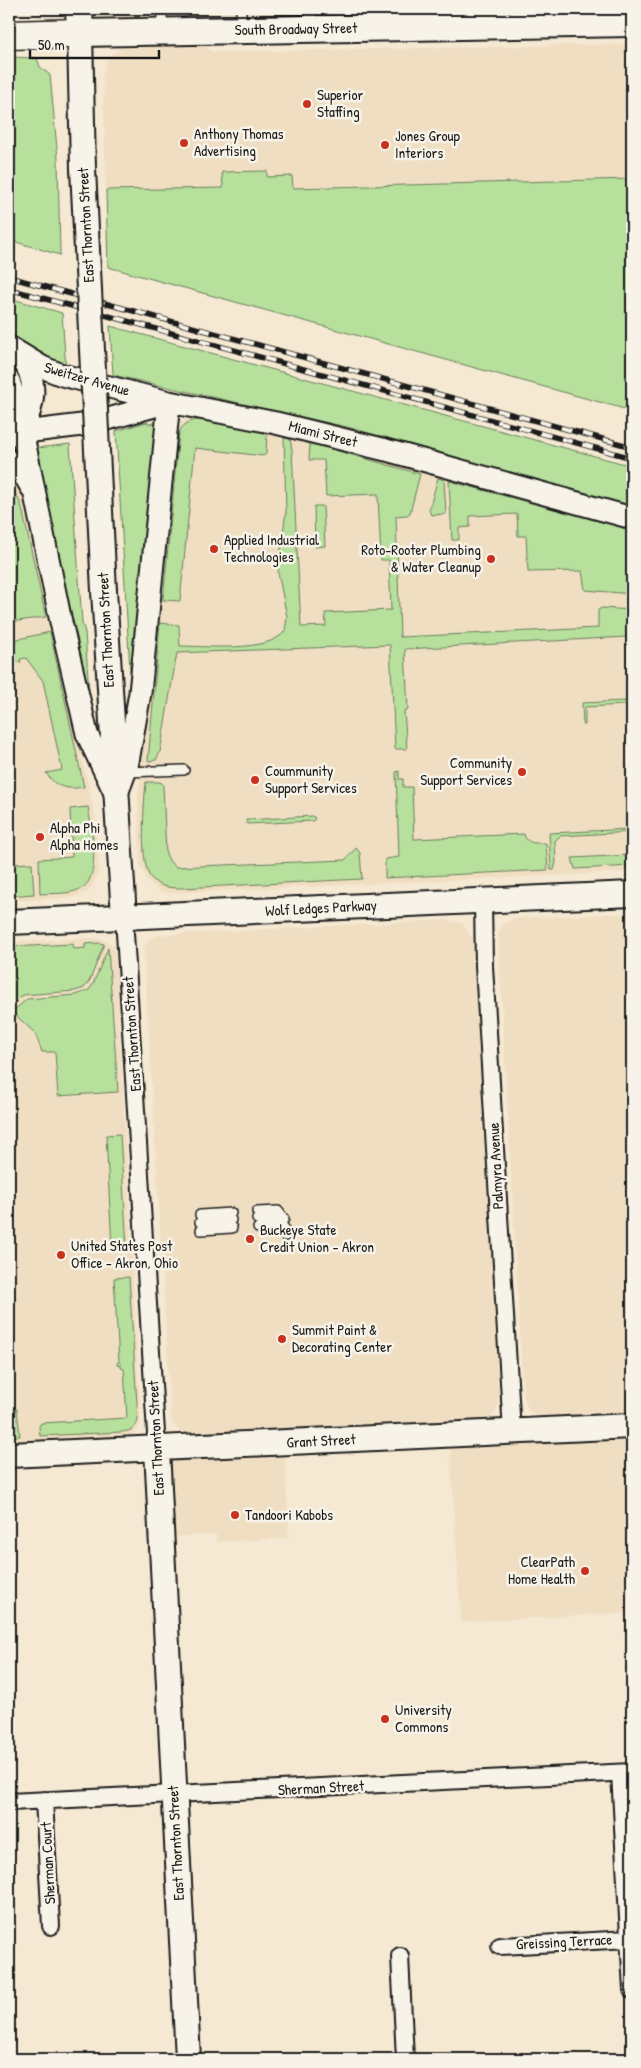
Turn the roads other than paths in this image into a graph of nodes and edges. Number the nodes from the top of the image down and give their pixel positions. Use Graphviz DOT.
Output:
graph roads {
  1 [pos="241,19"];
  2 [pos="311,19"];
  3 [pos="162,20"];
  4 [pos="80,21"];
  5 [pos="632,23"];
  6 [pos="9,36"];
  7 [pos="14,350"];
  8 [pos="9,381"];
  9 [pos="169,402"];
  10 [pos="15,433"];
  11 [pos="9,461"];
  12 [pos="35,495"];
  13 [pos="632,518"];
  14 [pos="184,770"];
  15 [pos="125,772"];
  16 [pos="116,796"];
  17 [pos="632,894"];
  18 [pos="483,901"];
  19 [pos="124,916"];
  20 [pos="9,922"];
  21 [pos="257,1220"];
  22 [pos="200,1222"];
  23 [pos="632,1426"];
  24 [pos="512,1432"];
  25 [pos="157,1449"];
  26 [pos="9,1455"];
  27 [pos="626,1773"];
  28 [pos="173,1794"];
  29 [pos="44,1800"];
  30 [pos="9,1802"];
  31 [pos="51,1926"];
  32 [pos="629,1939"];
  33 [pos="500,1946"];
  34 [pos="400,1956"];
  35 [pos="632,1990"];
  36 [pos="188,2059"];
  37 [pos="405,2059"];
  1 -- 2 [label="main road, South Broadway Street"];
  1 -- 3 [label="main road, South Broadway Street"];
  2 -- 5 [label="main road, South Broadway Street"];
  3 -- 4 [label="main road, South Broadway Street"];
  4 -- 6 [label="highway"];
  4 -- 16 [label="main road, East Thornton Street, bridge"];
  7 -- 9 [label="street, Sweitzer Avenue"];
  7 -- 10 [label="street"];
  8 -- 10 [label="street"];
  9 -- 10 [label="street, Miami Street"];
  9 -- 13 [label="street, Miami Street"];
  9 -- 15 [label="street"];
  10 -- 12 [label="street"];
  11 -- 12 [label="street"];
  12 -- 16 [label="street"];
  14 -- 15 [label="lane"];
  15 -- 16 [label="street"];
  16 -- 19 [label="main road, East Thornton Street"];
  17 -- 18 [label="main road, Wolf Ledges Parkway"];
  18 -- 19 [label="main road, Wolf Ledges Parkway"];
  18 -- 24 [label="street, Palmyra Avenue"];
  19 -- 20 [label="main road, Wolf Ledges Parkway"];
  19 -- 25 [label="street, East Thornton Street"];
  21 -- 21 [label="lane"];
  22 -- 22 [label="lane"];
  23 -- 24 [label="main road, Grant Street"];
  24 -- 25 [label="main road, Grant Street"];
  25 -- 26 [label="main road, Grant Street"];
  25 -- 28 [label="main road, East Thornton Street"];
  27 -- 28 [label="street, Sherman Street"];
  27 -- 32 [label="street"];
  28 -- 29 [label="street, Sherman Street"];
  28 -- 36 [label="main road, East Thornton Street"];
  29 -- 30 [label="street, Sherman Street"];
  29 -- 31 [label="street, Sherman Court"];
  32 -- 33 [label="street, Greissing Terrace"];
  32 -- 35 [label="street"];
  34 -- 37 [label="street"];
}
